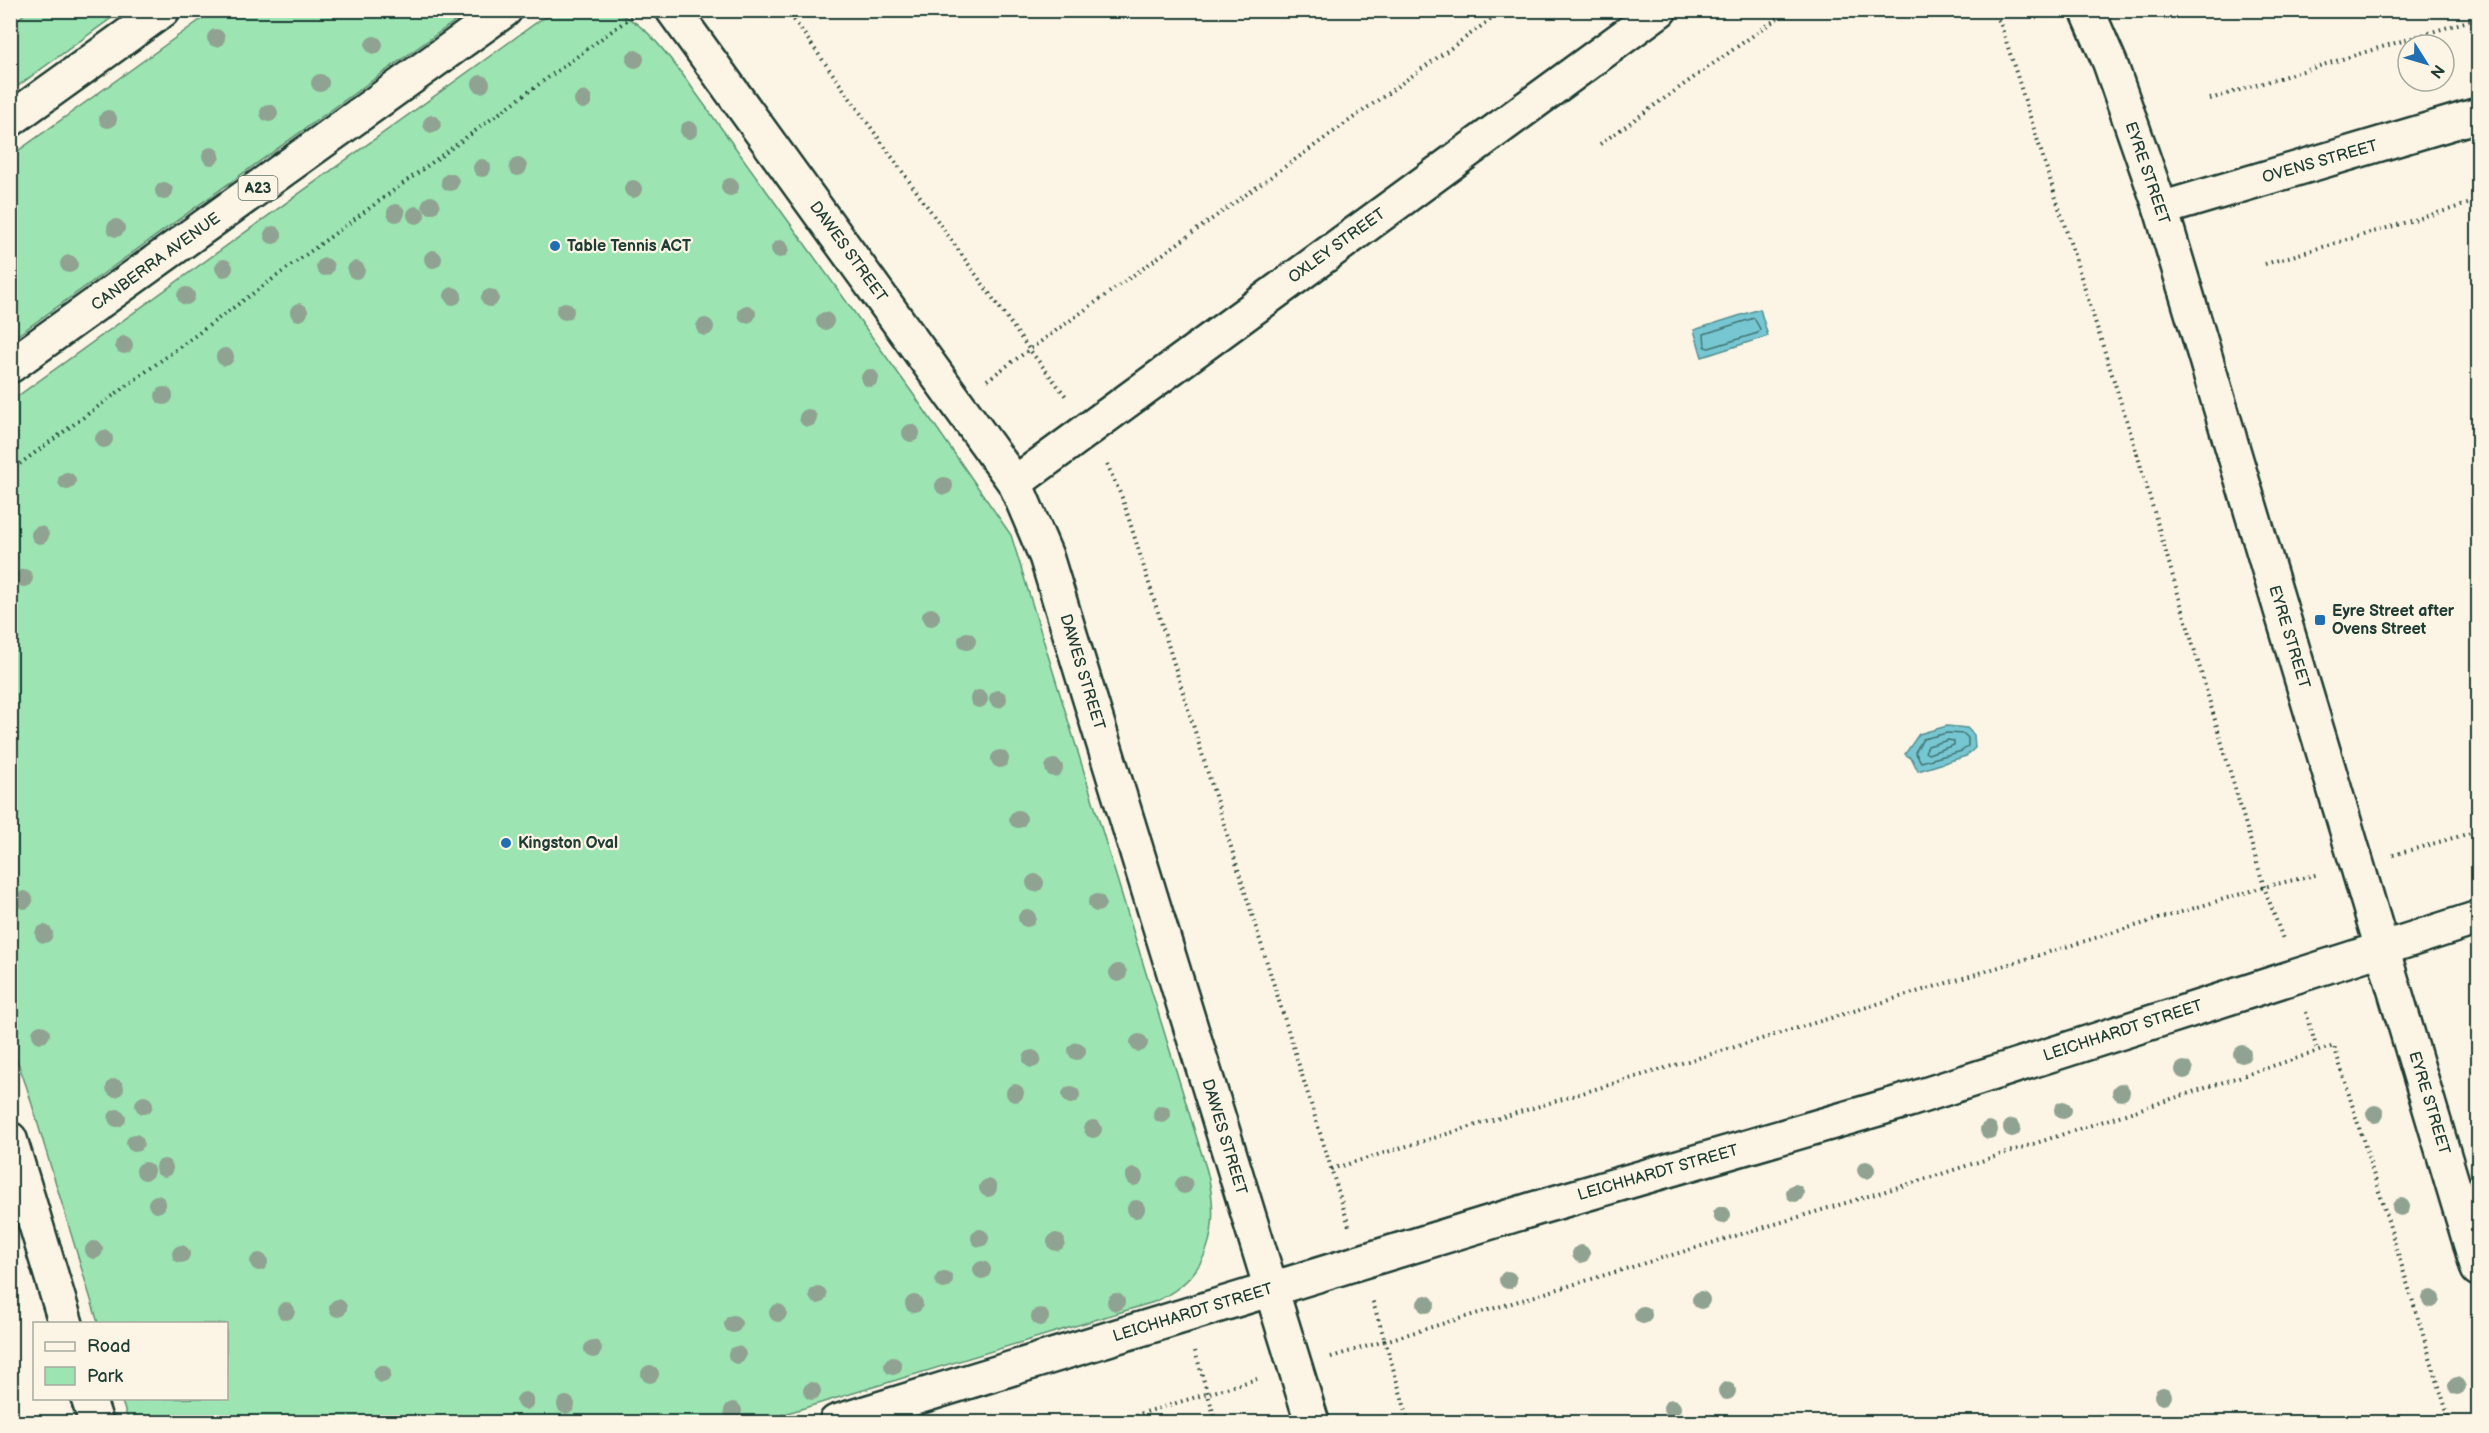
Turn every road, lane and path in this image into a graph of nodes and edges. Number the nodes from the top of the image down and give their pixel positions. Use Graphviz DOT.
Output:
graph roads {
  1 [pos="164,10"];
  2 [pos="505,10"];
  3 [pos="640,10"];
  4 [pos="672,10"];
  5 [pos="787,10"];
  6 [pos="1504,10"];
  7 [pos="1660,10"];
  8 [pos="1789,10"];
  9 [pos="1991,10"];
  10 [pos="2087,10"];
  11 [pos="2478,18"];
  12 [pos="2210,99"];
  13 [pos="2478,115"];
  14 [pos="10,120"];
  15 [pos="1600,144"];
  16 [pos="2478,201"];
  17 [pos="2161,209"];
  18 [pos="2265,264"];
  19 [pos="1029,349"];
  20 [pos="10,366"];
  21 [pos="956,402"];
  22 [pos="1090,427"];
  23 [pos="10,471"];
  24 [pos="1015,483"];
  25 [pos="2478,831"];
  26 [pos="2357,865"];
  27 [pos="2264,887"];
  28 [pos="2478,918"];
  29 [pos="2382,948"];
  30 [pos="2295,975"];
  31 [pos="2318,1050"];
  32 [pos="10,1139"];
  33 [pos="1331,1169"];
  34 [pos="1360,1262"];
  35 [pos="2478,1269"];
  36 [pos="1271,1289"];
  37 [pos="1184,1316"];
  38 [pos="66,1322"];
  39 [pos="1385,1341"];
  40 [pos="1295,1367"];
  41 [pos="1208,1394"];
  42 [pos="89,1400"];
  43 [pos="96,1422"];
  44 [pos="836,1422"];
  45 [pos="1112,1422"];
  46 [pos="1216,1422"];
  47 [pos="1312,1422"];
  48 [pos="1409,1422"];
  49 [pos="2450,1422"];
  1 -- 14 [label="main road"];
  2 -- 20 [label="main road, CANBERRA AVENUE / A23"];
  3 -- 23 [label="path"];
  4 -- 21 [label="main road, DAWES STREET"];
  5 -- 19 [label="path"];
  6 -- 19 [label="path"];
  7 -- 22 [label="main road, OXLEY STREET"];
  8 -- 15 [label="path"];
  9 -- 27 [label="path"];
  10 -- 17 [label="main road, EYRE STREET"];
  11 -- 12 [label="path"];
  13 -- 17 [label="main road, OVENS STREET"];
  16 -- 18 [label="path"];
  17 -- 26 [label="main road, EYRE STREET"];
  19 -- 21 [label="path"];
  19 -- 22 [label="path"];
  21 -- 24 [label="main road, DAWES STREET"];
  22 -- 24 [label="main road, OXLEY STREET"];
  22 -- 33 [label="path"];
  24 -- 36 [label="main road, DAWES STREET"];
  25 -- 26 [label="path"];
  26 -- 27 [label="path"];
  26 -- 29 [label="main road, EYRE STREET"];
  27 -- 30 [label="path"];
  27 -- 33 [label="path"];
  28 -- 29 [label="main road, LEICHHARDT STREET"];
  29 -- 30 [label="main road, LEICHHARDT STREET"];
  29 -- 35 [label="main road, EYRE STREET"];
  30 -- 31 [label="path"];
  30 -- 34 [label="main road, LEICHHARDT STREET"];
  31 -- 39 [label="path"];
  31 -- 49 [label="path"];
  32 -- 38 [label="main road"];
  33 -- 34 [label="path"];
  34 -- 36 [label="main road, LEICHHARDT STREET"];
  34 -- 39 [label="path"];
  36 -- 37 [label="main road, LEICHHARDT STREET"];
  36 -- 40 [label="main road, DAWES STREET"];
  37 -- 41 [label="path"];
  37 -- 44 [label="main road, LEICHHARDT STREET"];
  39 -- 40 [label="path"];
  39 -- 48 [label="path"];
  40 -- 41 [label="path"];
  40 -- 47 [label="main road, DAWES STREET"];
  41 -- 45 [label="path"];
  41 -- 46 [label="path"];
  42 -- 43 [label="main road"];
}
